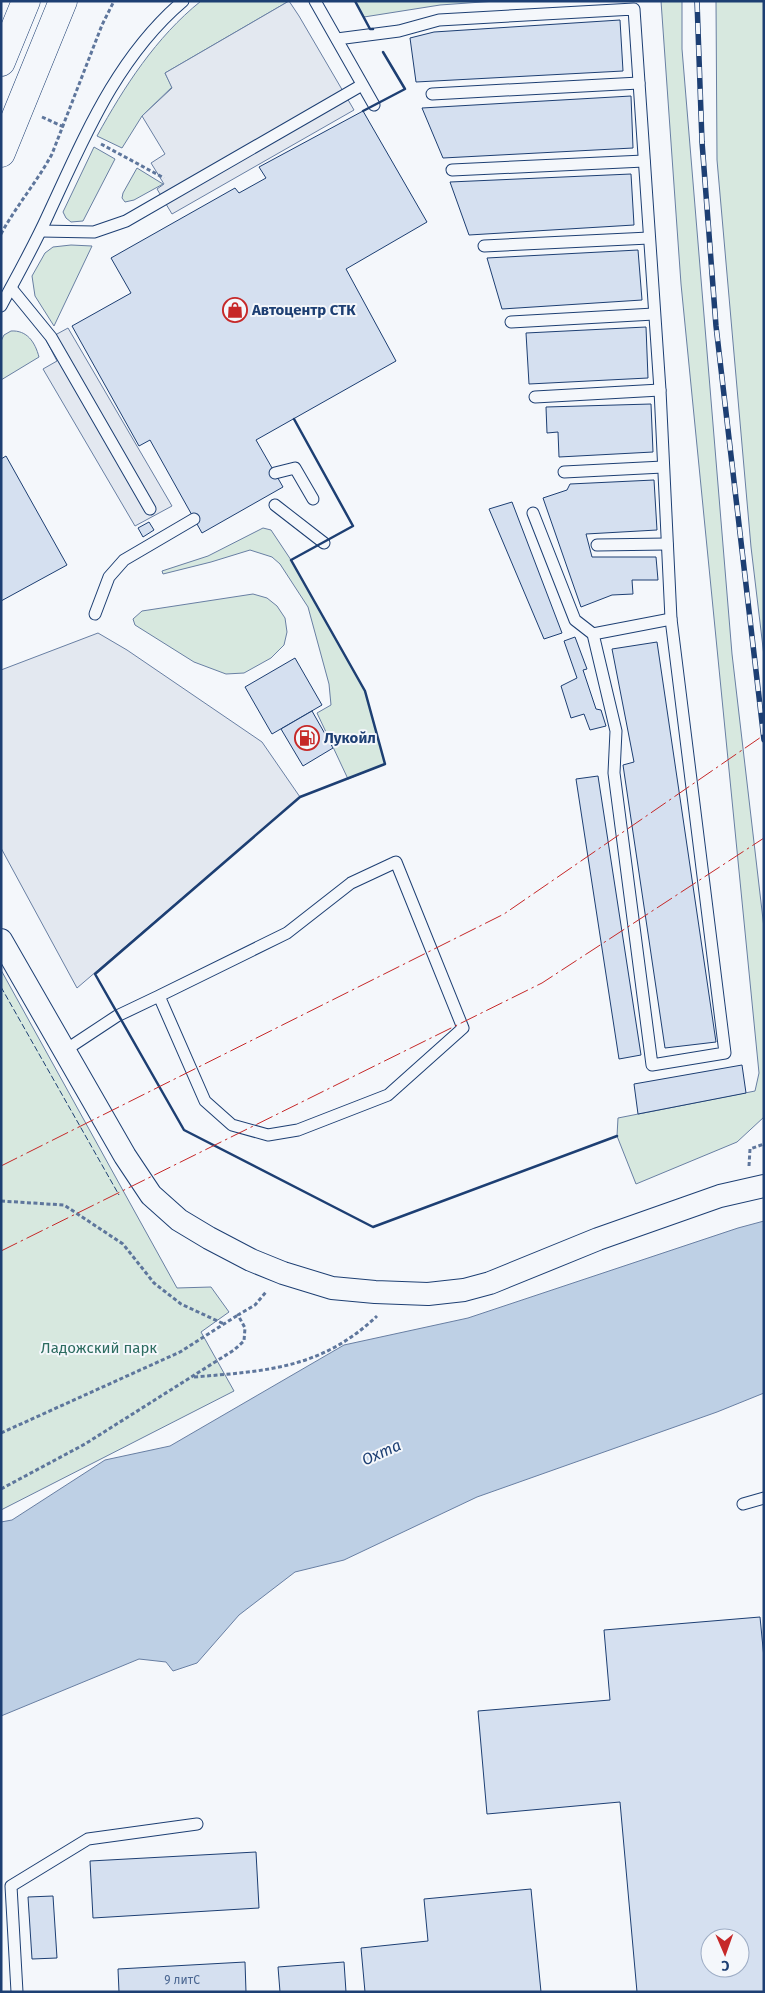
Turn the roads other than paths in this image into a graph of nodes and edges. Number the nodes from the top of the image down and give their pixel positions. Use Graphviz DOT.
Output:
graph roads {
  1 [pos="26,1"];
  2 [pos="63,1"];
  3 [pos="183,1"];
  4 [pos="315,1"];
  5 [pos="337,39"];
  6 [pos="1,62"];
  7 [pos="639,84"];
  8 [pos="362,85"];
  9 [pos="432,94"];
  10 [pos="374,105"];
  11 [pos="1,153"];
  12 [pos="644,160"];
  13 [pos="452,170"];
  14 [pos="41,231"];
  15 [pos="649,238"];
  16 [pos="484,246"];
  17 [pos="10,288"];
  18 [pos="1,306"];
  19 [pos="654,314"];
  20 [pos="511,322"];
  21 [pos="660,390"];
  22 [pos="535,397"];
  23 [pos="663,467"];
  24 [pos="564,472"];
  25 [pos="275,473"];
  26 [pos="313,499"];
  27 [pos="275,505"];
  28 [pos="150,509"];
  29 [pos="533,513"];
  30 [pos="194,519"];
  31 [pos="324,543"];
  32 [pos="667,544"];
  33 [pos="597,545"];
  34 [pos="95,614"];
  35 [pos="671,619"];
  36 [pos="593,634"];
  37 [pos="1,940"];
  38 [pos="159,996"];
  39 [pos="64,1051"];
  40 [pos="764,1186"];
  41 [pos="764,1498"];
  42 [pos="742,1504"];
  43 [pos="197,1824"];
  44 [pos="17,1992"];
  1 -- 6 [label="main road"];
  2 -- 11 [label="main road"];
  3 -- 14 [label="lane"];
  4 -- 5 [label="lane"];
  5 -- 7 [label="lane"];
  5 -- 8 [label="lane"];
  7 -- 9 [label="lane"];
  7 -- 12 [label="lane"];
  8 -- 10 [label="lane"];
  8 -- 14 [label="lane"];
  12 -- 13 [label="lane"];
  12 -- 15 [label="lane"];
  14 -- 17 [label="lane"];
  15 -- 16 [label="lane"];
  15 -- 19 [label="lane"];
  17 -- 18 [label="lane"];
  17 -- 28 [label="lane"];
  19 -- 20 [label="lane"];
  19 -- 21 [label="lane"];
  21 -- 22 [label="lane"];
  21 -- 23 [label="lane"];
  23 -- 24 [label="lane"];
  23 -- 32 [label="lane"];
  25 -- 26 [label="lane"];
  27 -- 31 [label="lane"];
  29 -- 36 [label="lane"];
  30 -- 34 [label="lane"];
  32 -- 33 [label="lane"];
  32 -- 35 [label="lane"];
  35 -- 36 [label="lane"];
  35 -- 36 [label="lane"];
  37 -- 39 [label="street"];
  38 -- 38 [label="lane"];
  38 -- 39 [label="lane"];
  39 -- 40 [label="street"];
  41 -- 42 [label="lane"];
  43 -- 44 [label="lane"];
}
